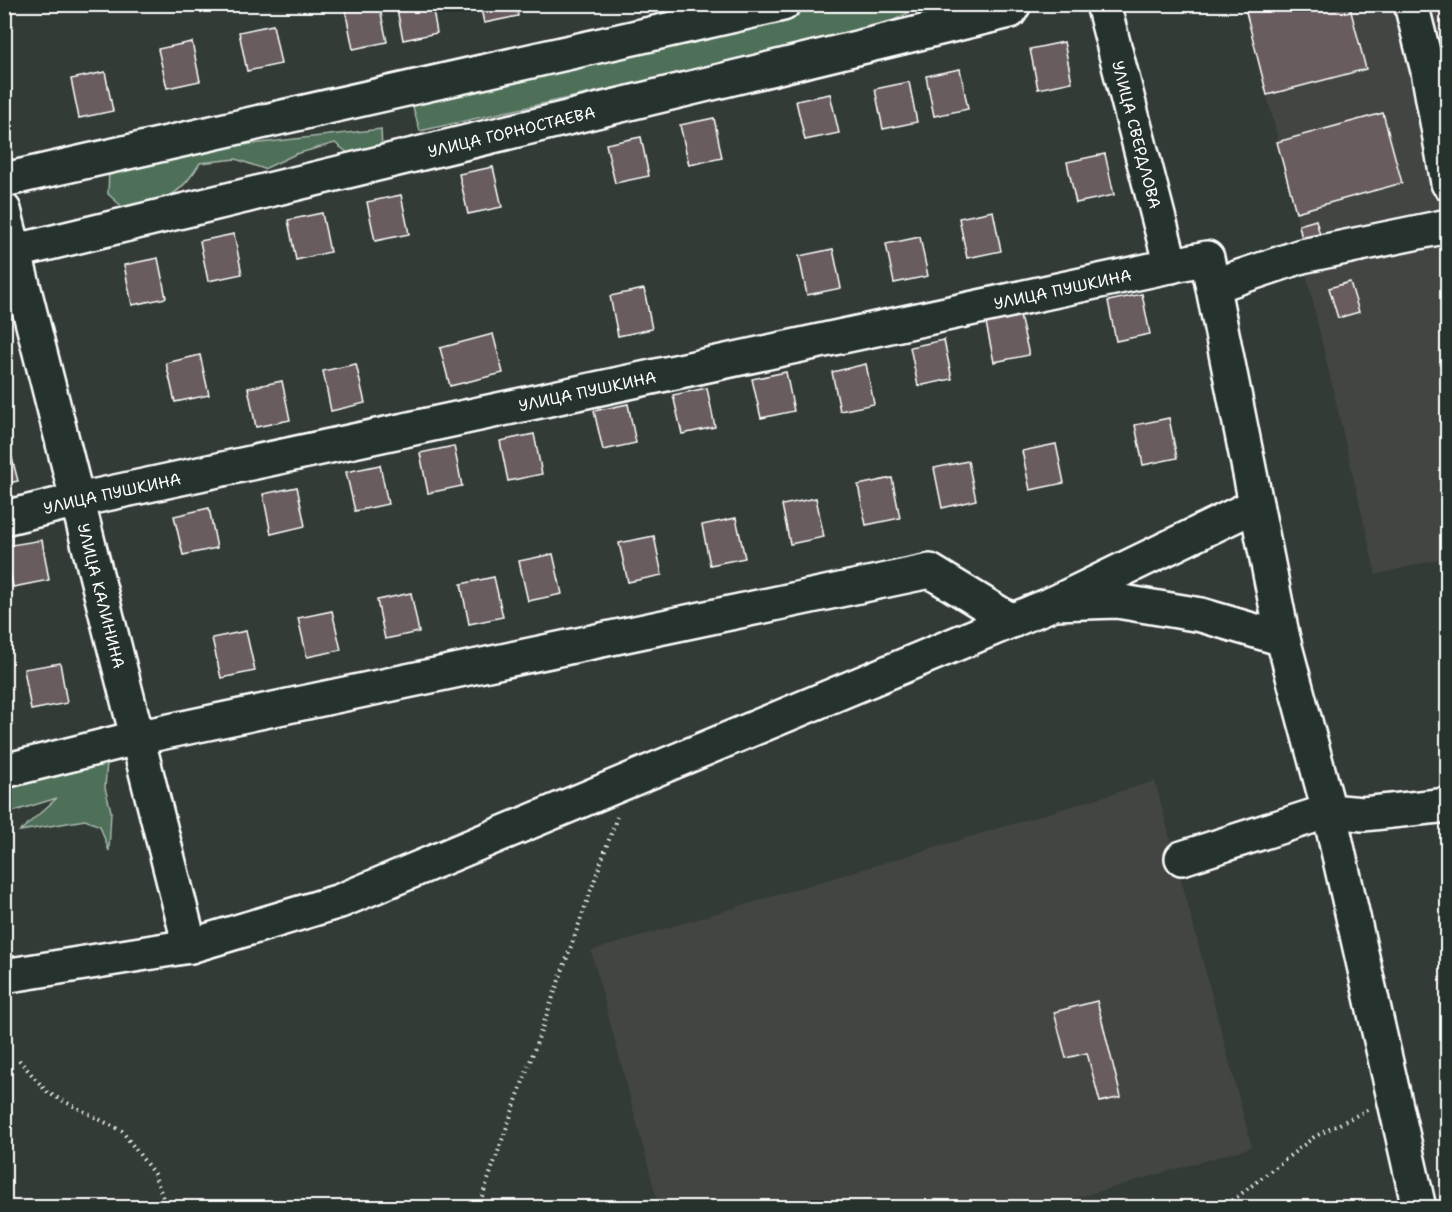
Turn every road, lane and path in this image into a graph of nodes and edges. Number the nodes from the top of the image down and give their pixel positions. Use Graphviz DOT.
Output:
graph roads {
  1 [pos="783,4"];
  2 [pos="1014,4"];
  3 [pos="1103,4"];
  4 [pos="1411,4"];
  5 [pos="4,180"];
  6 [pos="1448,183"];
  7 [pos="4,210"];
  8 [pos="1448,226"];
  9 [pos="10,253"];
  10 [pos="1171,266"];
  11 [pos="1213,286"];
  12 [pos="78,500"];
  13 [pos="1256,505"];
  14 [pos="4,518"];
  15 [pos="1054,603"];
  16 [pos="1012,621"];
  17 [pos="1283,639"];
  18 [pos="136,738"];
  19 [pos="4,771"];
  20 [pos="630,780"];
  21 [pos="1448,805"];
  22 [pos="1329,811"];
  23 [pos="1182,858"];
  24 [pos="190,946"];
  25 [pos="4,976"];
  26 [pos="19,1060"];
  27 [pos="1394,1097"];
  28 [pos="167,1208"];
  29 [pos="478,1208"];
  30 [pos="1223,1208"];
  31 [pos="1419,1208"];
  1 -- 5 [label="street"];
  2 -- 9 [label="street, УЛИЦА ГОРНОСТАЕВА"];
  3 -- 10 [label="street, УЛИЦА СВЕРДЛОВА"];
  4 -- 6 [label="street"];
  7 -- 9 [label="street, УЛИЦА КАЛИНИНА"];
  8 -- 11 [label="street"];
  9 -- 12 [label="street, УЛИЦА КАЛИНИНА"];
  10 -- 11 [label="street, УЛИЦА ПУШКИНА"];
  10 -- 12 [label="street, УЛИЦА ПУШКИНА"];
  11 -- 13 [label="street"];
  12 -- 14 [label="street, УЛИЦА ПУШКИНА"];
  12 -- 18 [label="street, УЛИЦА КАЛИНИНА"];
  13 -- 15 [label="street"];
  13 -- 17 [label="street"];
  15 -- 16 [label="street"];
  15 -- 17 [label="street"];
  16 -- 18 [label="street"];
  16 -- 20 [label="street"];
  17 -- 22 [label="street"];
  18 -- 19 [label="street"];
  18 -- 24 [label="street, УЛИЦА КАЛИНИНА"];
  20 -- 24 [label="street"];
  20 -- 29 [label="path"];
  21 -- 22 [label="street"];
  22 -- 23 [label="street"];
  22 -- 27 [label="street"];
  24 -- 25 [label="street"];
  26 -- 28 [label="path"];
  27 -- 30 [label="path"];
  27 -- 31 [label="street"];
}
